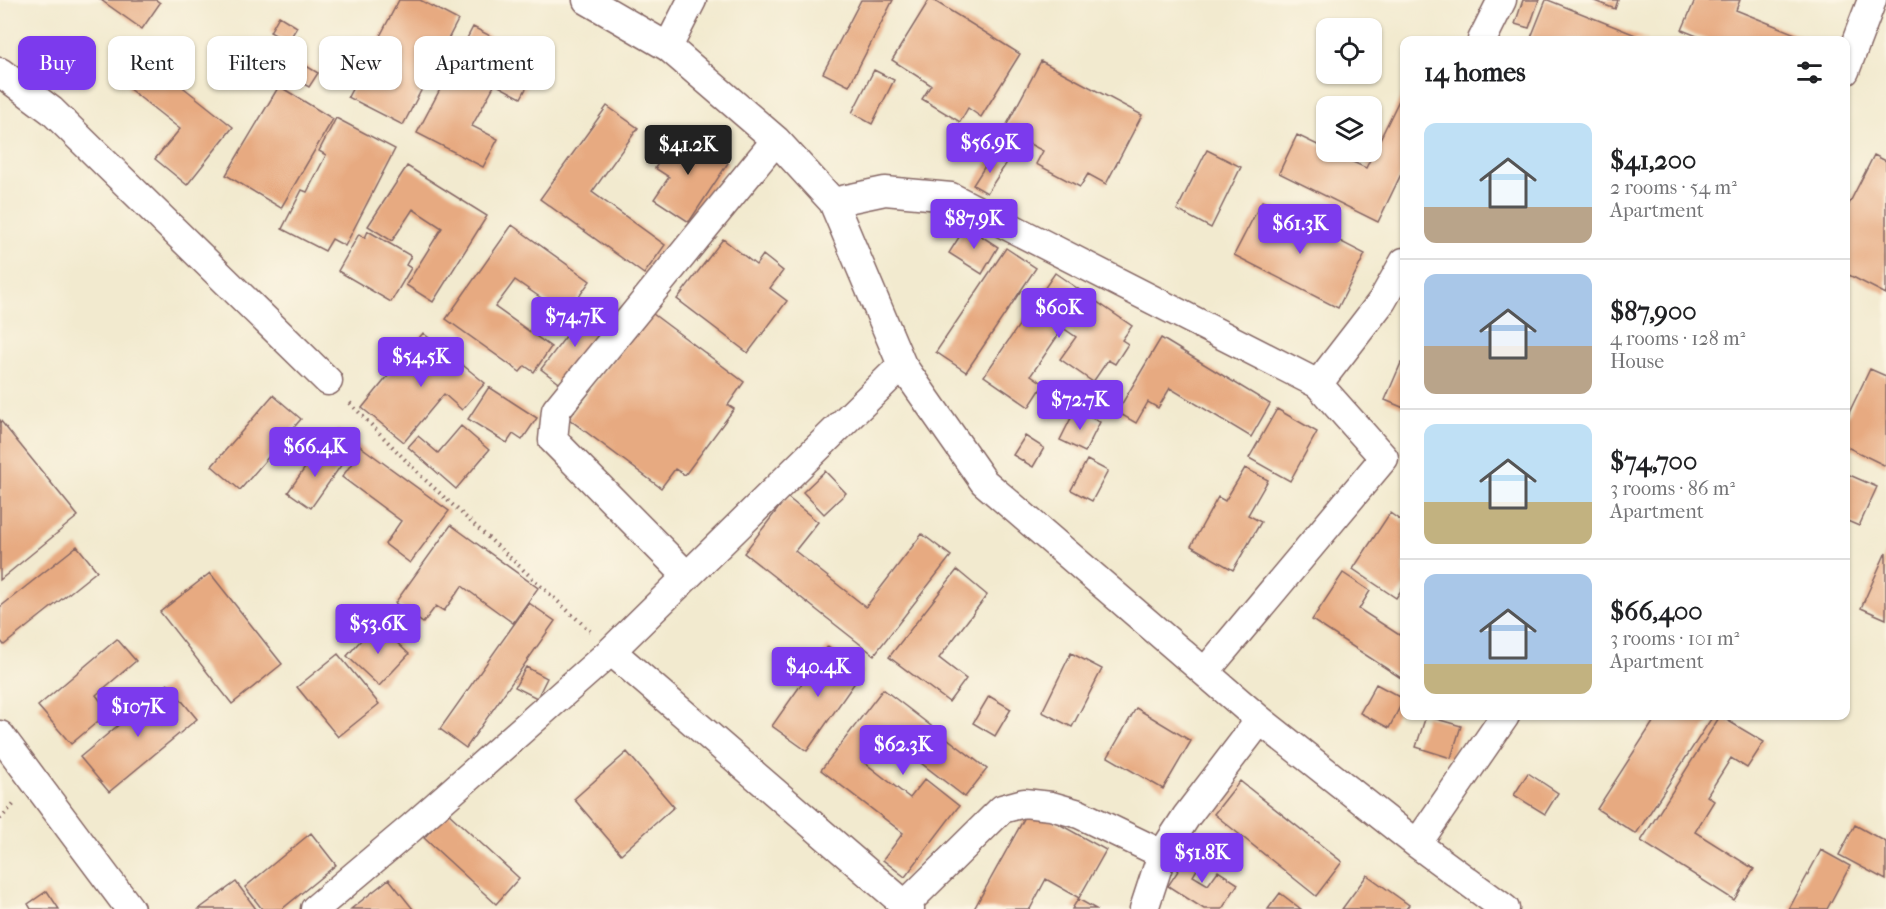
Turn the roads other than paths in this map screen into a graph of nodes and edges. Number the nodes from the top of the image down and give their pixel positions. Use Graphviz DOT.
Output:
graph roads {
  1 [pos="587,0"];
  2 [pos="692,0"];
  3 [pos="1503,0"];
  4 [pos="1872,0"];
  5 [pos="1484,36"];
  6 [pos="668,47"];
  7 [pos="1850,57"];
  8 [pos="0,72"];
  9 [pos="776,140"];
  10 [pos="833,202"];
  11 [pos="1400,269"];
  12 [pos="902,365"];
  13 [pos="328,381"];
  14 [pos="1318,384"];
  15 [pos="687,576"];
  16 [pos="611,651"];
  17 [pos="1205,672"];
  18 [pos="1260,720"];
  19 [pos="1502,720"];
  20 [pos="0,735"];
  21 [pos="1417,844"];
  22 [pos="1162,854"];
  23 [pos="908,907"];
  24 [pos="130,909"];
  25 [pos="315,909"];
  26 [pos="1144,909"];
  27 [pos="1505,909"];
  1 -- 6 [label="street"];
  2 -- 6 [label="street"];
  3 -- 5 [label="street"];
  4 -- 7 [label="street"];
  6 -- 9 [label="street"];
  8 -- 13 [label="street"];
  9 -- 10 [label="street"];
  9 -- 15 [label="street"];
  10 -- 12 [label="street"];
  10 -- 14 [label="street"];
  11 -- 14 [label="street"];
  12 -- 15 [label="street"];
  12 -- 17 [label="street"];
  14 -- 17 [label="street"];
  15 -- 16 [label="street"];
  16 -- 23 [label="street"];
  16 -- 25 [label="street"];
  17 -- 18 [label="street"];
  18 -- 21 [label="street"];
  18 -- 22 [label="street"];
  19 -- 21 [label="street"];
  20 -- 24 [label="street"];
  21 -- 27 [label="street"];
  22 -- 23 [label="street"];
  22 -- 26 [label="street"];
}
